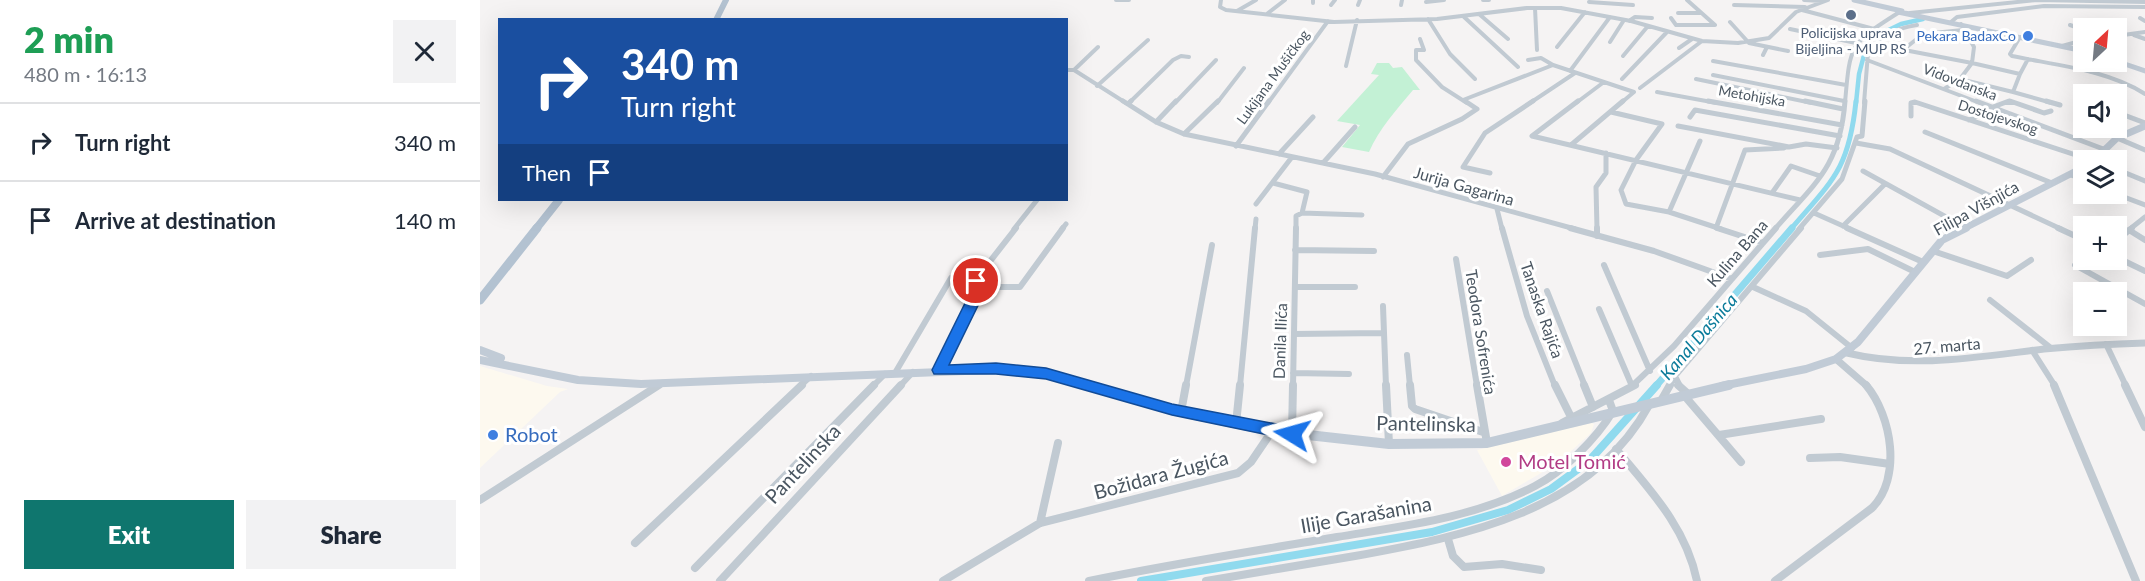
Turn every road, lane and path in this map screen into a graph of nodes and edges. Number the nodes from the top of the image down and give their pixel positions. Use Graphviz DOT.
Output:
graph roads {
  1 [pos="720,0"];
  2 [pos="726,0"];
  3 [pos="1116,0"];
  4 [pos="1129,0"];
  5 [pos="1221,0"];
  6 [pos="1256,0"];
  7 [pos="1285,0"];
  8 [pos="1335,0"];
  9 [pos="1444,0"];
  10 [pos="1482,0"];
  11 [pos="1490,0"];
  12 [pos="1687,0"];
  13 [pos="1804,0"];
  14 [pos="1854,0"];
  15 [pos="1989,0"];
  16 [pos="2037,0"];
  17 [pos="2135,0"];
  18 [pos="1588,1"];
  19 [pos="1826,1"];
  20 [pos="2018,1"];
  21 [pos="2103,1"];
  22 [pos="1426,2"];
  23 [pos="1999,4"];
  24 [pos="2144,4"];
  25 [pos="1331,5"];
  26 [pos="1633,5"];
  27 [pos="1535,8"];
  28 [pos="1808,8"];
  29 [pos="1236,11"];
  30 [pos="1800,11"];
  31 [pos="1585,12"];
  32 [pos="1933,12"];
  33 [pos="1678,13"];
  34 [pos="1701,13"];
  35 [pos="1905,13"];
  36 [pos="1268,14"];
  37 [pos="1479,14"];
  38 [pos="1594,14"];
  39 [pos="1926,15"];
  40 [pos="1463,16"];
  41 [pos="1610,17"];
  42 [pos="716,18"];
  43 [pos="1652,18"];
  44 [pos="1671,18"];
  45 [pos="1428,19"];
  46 [pos="1357,20"];
  47 [pos="1627,20"];
  48 [pos="1889,20"];
  49 [pos="1328,21"];
  50 [pos="1730,22"];
  51 [pos="1951,22"];
  52 [pos="1917,25"];
  53 [pos="2070,25"];
  54 [pos="1648,26"];
  55 [pos="2073,26"];
  56 [pos="1962,27"];
  57 [pos="1790,29"];
  58 [pos="1874,29"];
  59 [pos="1667,32"];
  60 [pos="2145,32"];
  61 [pos="2131,34"];
  62 [pos="2127,35"];
  63 [pos="2020,37"];
  64 [pos="1420,39"];
  65 [pos="1508,39"];
  66 [pos="1692,39"];
  67 [pos="2145,39"];
  68 [pos="1148,40"];
  69 [pos="1702,41"];
  70 [pos="1610,42"];
  71 [pos="1749,43"];
  72 [pos="1856,43"];
  73 [pos="2073,43"];
  74 [pos="1873,44"];
  75 [pos="2062,46"];
  76 [pos="1098,47"];
  77 [pos="1557,47"];
  78 [pos="1767,47"];
  79 [pos="1679,48"];
  80 [pos="2073,48"];
  81 [pos="1536,50"];
  82 [pos="1904,50"];
  83 [pos="1788,51"];
  84 [pos="1763,55"];
  85 [pos="1623,56"];
  86 [pos="1189,57"];
  87 [pos="2028,59"];
  88 [pos="1216,60"];
  89 [pos="1528,60"];
  90 [pos="1867,60"];
  91 [pos="1713,61"];
  92 [pos="1972,63"];
  93 [pos="1553,65"];
  94 [pos="2127,65"];
  95 [pos="1346,66"];
  96 [pos="1518,67"];
  97 [pos="1245,68"];
  98 [pos="1068,70"];
  99 [pos="1074,70"];
  100 [pos="2145,71"];
  101 [pos="1573,72"];
  102 [pos="2020,74"];
  103 [pos="1713,75"];
  104 [pos="1475,79"];
  105 [pos="1696,79"];
  106 [pos="1960,79"];
  107 [pos="1622,80"];
  108 [pos="1604,82"];
  109 [pos="1846,85"];
  110 [pos="1097,86"];
  111 [pos="1640,88"];
  112 [pos="1944,88"];
  113 [pos="1658,92"];
  114 [pos="2013,92"];
  115 [pos="2145,94"];
  116 [pos="1463,100"];
  117 [pos="1844,101"];
  118 [pos="1128,104"];
  119 [pos="2060,105"];
  120 [pos="1994,108"];
  121 [pos="1843,109"];
  122 [pos="2050,111"];
  123 [pos="1611,112"];
  124 [pos="1911,116"];
  125 [pos="2127,116"];
  126 [pos="1313,117"];
  127 [pos="1690,117"];
  128 [pos="1969,120"];
  129 [pos="1156,122"];
  130 [pos="1842,125"];
  131 [pos="2145,125"];
  132 [pos="1678,126"];
  133 [pos="1355,127"];
  134 [pos="1925,132"];
  135 [pos="2127,133"];
  136 [pos="1184,134"];
  137 [pos="1840,136"];
  138 [pos="2117,138"];
  139 [pos="1700,141"];
  140 [pos="1856,143"];
  141 [pos="1571,145"];
  142 [pos="1236,146"];
  143 [pos="1789,147"];
  144 [pos="1838,148"];
  145 [pos="2106,150"];
  146 [pos="2145,150"];
  147 [pos="1606,153"];
  148 [pos="2073,153"];
  149 [pos="1279,154"];
  150 [pos="1292,157"];
  151 [pos="1636,160"];
  152 [pos="1323,163"];
  153 [pos="1863,171"];
  154 [pos="1686,172"];
  155 [pos="1490,173"];
  156 [pos="2127,174"];
  157 [pos="2071,175"];
  158 [pos="1820,176"];
  159 [pos="1383,177"];
  160 [pos="2145,181"];
  161 [pos="1273,183"];
  162 [pos="1732,183"];
  163 [pos="1885,183"];
  164 [pos="2052,183"];
  165 [pos="1772,193"];
  166 [pos="2127,198"];
  167 [pos="1800,200"];
  168 [pos="558,201"];
  169 [pos="1036,201"];
  170 [pos="1256,204"];
  171 [pos="2012,205"];
  172 [pos="2145,205"];
  173 [pos="1497,209"];
  174 [pos="1669,212"];
  175 [pos="1302,213"];
  176 [pos="1814,213"];
  177 [pos="1362,215"];
  178 [pos="2145,217"];
  179 [pos="1256,219"];
  180 [pos="1066,224"];
  181 [pos="1843,226"];
  182 [pos="1716,228"];
  183 [pos="1966,228"];
  184 [pos="2129,230"];
  185 [pos="2073,235"];
  186 [pos="1597,236"];
  187 [pos="2145,240"];
  188 [pos="1763,243"];
  189 [pos="1212,244"];
  190 [pos="1295,250"];
  191 [pos="1933,250"];
  192 [pos="1374,251"];
  193 [pos="1820,255"];
  194 [pos="1456,259"];
  195 [pos="2031,260"];
  196 [pos="1923,262"];
  197 [pos="2127,262"];
  198 [pos="1604,265"];
  199 [pos="2086,270"];
  200 [pos="2145,271"];
  201 [pos="1915,272"];
  202 [pos="951,278"];
  203 [pos="1732,279"];
  204 [pos="980,287"];
  205 [pos="1295,287"];
  206 [pos="1355,287"];
  207 [pos="1753,287"];
  208 [pos="490,288"];
  209 [pos="1547,291"];
  210 [pos="480,300"];
  211 [pos="1990,300"];
  212 [pos="2145,304"];
  213 [pos="480,305"];
  214 [pos="1383,306"];
  215 [pos="1599,309"];
  216 [pos="1382,333"];
  217 [pos="1294,334"];
  218 [pos="2145,343"];
  219 [pos="2106,344"];
  220 [pos="2051,348"];
  221 [pos="480,350"];
  222 [pos="1850,350"];
  223 [pos="2032,350"];
  224 [pos="1407,355"];
  225 [pos="1836,359"];
  226 [pos="480,360"];
  227 [pos="529,369"];
  228 [pos="939,370"];
  229 [pos="913,372"];
  230 [pos="1650,372"];
  231 [pos="890,373"];
  232 [pos="1293,373"];
  233 [pos="1349,374"];
  234 [pos="811,376"];
  235 [pos="1675,376"];
  236 [pos="663,383"];
  237 [pos="1632,387"];
  238 [pos="1685,393"];
  239 [pos="1662,399"];
  240 [pos="1609,400"];
  241 [pos="1650,402"];
  242 [pos="1593,407"];
  243 [pos="1613,411"];
  244 [pos="1181,412"];
  245 [pos="1571,417"];
  246 [pos="1821,419"];
  247 [pos="1236,424"];
  248 [pos="1561,427"];
  249 [pos="2145,428"];
  250 [pos="1272,431"];
  251 [pos="1483,432"];
  252 [pos="1292,434"];
  253 [pos="1719,435"];
  254 [pos="1058,443"];
  255 [pos="1486,443"];
  256 [pos="1389,444"];
  257 [pos="1617,449"];
  258 [pos="1810,458"];
  259 [pos="1741,462"];
  260 [pos="1890,464"];
  261 [pos="480,500"];
  262 [pos="1040,524"];
  263 [pos="1448,539"];
  264 [pos="635,543"];
  265 [pos="695,568"];
  266 [pos="1541,570"];
  267 [pos="720,581"];
  268 [pos="943,581"];
  269 [pos="1089,581"];
  270 [pos="1206,581"];
  271 [pos="1697,581"];
  272 [pos="1775,581"];
  273 [pos="2136,581"];
  1 -- 42 [label="main road"];
  2 -- 42 [label="main road"];
  3 -- 4 [label="street"];
  5 -- 29 [label="street"];
  6 -- 29 [label="street"];
  7 -- 36 [label="street"];
  8 -- 25 [label="street"];
  9 -- 22 [label="street"];
  10 -- 11 [label="street"];
  12 -- 34 [label="street"];
  13 -- 19 [label="street"];
  14 -- 35 [label="main road"];
  15 -- 23 [label="street"];
  16 -- 20 [label="street"];
  16 -- 21 [label="street"];
  17 -- 24 [label="street"];
  18 -- 26 [label="street"];
  18 -- 38 [label="street"];
  19 -- 28 [label="street"];
  20 -- 23 [label="street"];
  21 -- 24 [label="street"];
  23 -- 32 [label="street"];
  24 -- 51 [label="street"];
  27 -- 31 [label="street"];
  27 -- 37 [label="street"];
  27 -- 81 [label="street"];
  28 -- 30 [label="street"];
  28 -- 30 [label="street"];
  29 -- 36 [label="street"];
  30 -- 58 [label="street"];
  30 -- 71 [label="street"];
  31 -- 38 [label="street"];
  31 -- 77 [label="street"];
  32 -- 39 [label="main road"];
  33 -- 34 [label="street"];
  34 -- 44 [label="street"];
  35 -- 39 [label="main road"];
  35 -- 48 [label="street"];
  35 -- 48 [label="street"];
  36 -- 49 [label="street"];
  37 -- 40 [label="street"];
  37 -- 65 [label="street"];
  38 -- 41 [label="street"];
  39 -- 51 [label="main road"];
  40 -- 45 [label="street"];
  40 -- 96 [label="street"];
  41 -- 47 [label="street"];
  41 -- 101 [label="street"];
  43 -- 47 [label="street"];
  45 -- 46 [label="street"];
  45 -- 104 [label="street"];
  46 -- 49 [label="street"];
  46 -- 95 [label="street"];
  47 -- 54 [label="street"];
  47 -- 70 [label="street"];
  48 -- 58 [label="street"];
  49 -- 142 [label="street, Lukijana Mušičkog"];
  50 -- 71 [label="street"];
  51 -- 56 [label="main road"];
  52 -- 74 [label="street"];
  53 -- 55 [label="street"];
  54 -- 59 [label="street"];
  54 -- 85 [label="street"];
  56 -- 63 [label="main road"];
  56 -- 82 [label="street"];
  56 -- 92 [label="street"];
  57 -- 72 [label="street"];
  58 -- 72 [label="street"];
  59 -- 66 [label="street"];
  59 -- 107 [label="street"];
  60 -- 61 [label="street"];
  61 -- 62 [label="street"];
  61 -- 67 [label="street"];
  63 -- 75 [label="main road"];
  63 -- 87 [label="street"];
  64 -- 116 [label="street"];
  66 -- 69 [label="street"];
  66 -- 79 [label="street"];
  68 -- 110 [label="street"];
  69 -- 71 [label="street"];
  69 -- 111 [label="street"];
  71 -- 78 [label="street"];
  72 -- 109 [label="street, Kulina Bana"];
  73 -- 75 [label="street"];
  74 -- 82 [label="street"];
  74 -- 90 [label="street"];
  75 -- 80 [label="main road"];
  76 -- 99 [label="street"];
  78 -- 83 [label="street"];
  78 -- 84 [label="street"];
  82 -- 92 [label="street"];
  86 -- 118 [label="street"];
  87 -- 102 [label="street"];
  87 -- 115 [label="street"];
  88 -- 129 [label="street"];
  89 -- 93 [label="street"];
  90 -- 112 [label="street, Vidovdanska"];
  90 -- 140 [label="street"];
  91 -- 109 [label="street"];
  92 -- 102 [label="street"];
  92 -- 106 [label="street"];
  93 -- 101 [label="street"];
  93 -- 116 [label="street"];
  94 -- 100 [label="main road"];
  97 -- 136 [label="street"];
  98 -- 99 [label="street"];
  99 -- 110 [label="street, Jurija Gagarina"];
  101 -- 108 [label="street"];
  101 -- 155 [label="street"];
  102 -- 114 [label="street"];
  103 -- 117 [label="street"];
  105 -- 121 [label="street"];
  106 -- 112 [label="street"];
  106 -- 114 [label="street"];
  108 -- 123 [label="street"];
  108 -- 141 [label="street"];
  109 -- 117 [label="street, Kulina Bana"];
  110 -- 118 [label="street, Jurija Gagarina"];
  112 -- 120 [label="street, Vidovdanska"];
  113 -- 130 [label="street, Metohijska"];
  114 -- 119 [label="street"];
  116 -- 159 [label="street"];
  117 -- 121 [label="street, Kulina Bana"];
  118 -- 129 [label="street, Jurija Gagarina"];
  120 -- 122 [label="street"];
  120 -- 128 [label="street"];
  120 -- 145 [label="street, Vidovdanska"];
  121 -- 130 [label="street, Kulina Bana"];
  123 -- 141 [label="street"];
  123 -- 151 [label="street"];
  124 -- 128 [label="street, Dostojevskog"];
  125 -- 131 [label="street"];
  126 -- 149 [label="street"];
  127 -- 137 [label="street"];
  128 -- 148 [label="street, Dostojevskog"];
  129 -- 136 [label="street, Jurija Gagarina"];
  130 -- 137 [label="street, Kulina Bana"];
  131 -- 135 [label="main road"];
  132 -- 143 [label="street"];
  133 -- 152 [label="street"];
  134 -- 164 [label="street"];
  136 -- 142 [label="street, Jurija Gagarina"];
  137 -- 144 [label="street, Kulina Bana"];
  138 -- 145 [label="main road"];
  138 -- 146 [label="street"];
  139 -- 154 [label="street"];
  140 -- 171 [label="street"];
  140 -- 176 [label="street"];
  141 -- 147 [label="street"];
  142 -- 149 [label="street, Jurija Gagarina"];
  143 -- 144 [label="street"];
  143 -- 162 [label="street"];
  144 -- 158 [label="street, Kulina Bana"];
  147 -- 151 [label="street"];
  147 -- 186 [label="street"];
  149 -- 150 [label="street, Jurija Gagarina"];
  150 -- 152 [label="street, Jurija Gagarina"];
  150 -- 161 [label="street"];
  151 -- 154 [label="street"];
  151 -- 174 [label="street"];
  152 -- 159 [label="street, Jurija Gagarina"];
  153 -- 163 [label="street"];
  154 -- 162 [label="street"];
  154 -- 174 [label="street"];
  156 -- 160 [label="street"];
  157 -- 164 [label="main road, Filipa Višnjića"];
  158 -- 165 [label="street"];
  158 -- 167 [label="street, Kulina Bana"];
  159 -- 173 [label="street, Jurija Gagarina"];
  161 -- 170 [label="street"];
  161 -- 175 [label="street, Danila Ilića"];
  162 -- 165 [label="street"];
  162 -- 182 [label="street"];
  163 -- 181 [label="street"];
  163 -- 183 [label="street"];
  164 -- 171 [label="main road, Filipa Višnjića"];
  165 -- 167 [label="street"];
  166 -- 172 [label="street"];
  167 -- 188 [label="street, Kulina Bana"];
  168 -- 208 [label="main road"];
  169 -- 204 [label="street"];
  171 -- 183 [label="main road, Filipa Višnjića"];
  171 -- 185 [label="street"];
  173 -- 186 [label="street, Jurija Gagarina"];
  173 -- 245 [label="street, Tanaska Rajića"];
  174 -- 182 [label="street"];
  175 -- 177 [label="street"];
  175 -- 190 [label="street, Danila Ilića"];
  176 -- 181 [label="street"];
  176 -- 207 [label="street"];
  178 -- 184 [label="street"];
  179 -- 247 [label="street"];
  180 -- 204 [label="street"];
  181 -- 196 [label="street"];
  182 -- 188 [label="street"];
  183 -- 191 [label="main road, Filipa Višnjića"];
  184 -- 187 [label="street"];
  186 -- 203 [label="street, Jurija Gagarina"];
  188 -- 203 [label="street, Kulina Bana"];
  189 -- 244 [label="street"];
  190 -- 192 [label="street"];
  190 -- 205 [label="street, Danila Ilića"];
  191 -- 195 [label="street"];
  191 -- 196 [label="main road, Filipa Višnjića"];
  193 -- 201 [label="street"];
  194 -- 251 [label="street, Teodora Sofrenića"];
  196 -- 201 [label="main road, Filipa Višnjića"];
  197 -- 200 [label="street"];
  198 -- 230 [label="street"];
  199 -- 212 [label="street"];
  201 -- 222 [label="main road, Filipa Višnjića"];
  202 -- 231 [label="street"];
  203 -- 230 [label="street, Kulina Bana"];
  204 -- 228 [label="street"];
  205 -- 206 [label="street"];
  205 -- 217 [label="street, Danila Ilića"];
  207 -- 222 [label="street"];
  207 -- 235 [label="street"];
  208 -- 210 [label="main road"];
  208 -- 213 [label="main road"];
  209 -- 242 [label="street"];
  211 -- 220 [label="street"];
  214 -- 216 [label="street"];
  215 -- 237 [label="street"];
  216 -- 217 [label="street"];
  216 -- 256 [label="street"];
  217 -- 232 [label="street, Danila Ilića"];
  218 -- 219 [label="street, 27. marta"];
  219 -- 220 [label="street, 27. marta"];
  219 -- 249 [label="street"];
  220 -- 223 [label="street, 27. marta"];
  221 -- 227 [label="main road"];
  222 -- 223 [label="street, 27. marta"];
  222 -- 225 [label="main road, Filipa Višnjića"];
  223 -- 273 [label="street"];
  224 -- 251 [label="street, Pantelinska"];
  225 -- 238 [label="main road, Filipa Višnjića"];
  225 -- 260 [label="street"];
  226 -- 227 [label="main road"];
  227 -- 236 [label="main road, Pantelinska"];
  228 -- 229 [label="main road, Pantelinska"];
  228 -- 244 [label="main road, Pantelinska"];
  229 -- 231 [label="main road, Pantelinska"];
  229 -- 267 [label="street, Pantelinska"];
  230 -- 237 [label="street, Kulina Bana"];
  231 -- 234 [label="main road, Pantelinska"];
  231 -- 265 [label="street, Pantelinska"];
  232 -- 233 [label="street"];
  232 -- 252 [label="street, Danila Ilića"];
  234 -- 236 [label="main road, Pantelinska"];
  234 -- 264 [label="street"];
  235 -- 238 [label="street"];
  235 -- 239 [label="street"];
  236 -- 261 [label="street, Pantelinska"];
  237 -- 240 [label="street, Kulina Bana"];
  238 -- 239 [label="main road, Filipa Višnjića"];
  238 -- 253 [label="street"];
  239 -- 241 [label="main road, Filipa Višnjića"];
  240 -- 242 [label="street, Kulina Bana"];
  240 -- 243 [label="street"];
  241 -- 243 [label="main road, Pantelinska"];
  241 -- 257 [label="street"];
  242 -- 245 [label="street, Kulina Bana"];
  243 -- 248 [label="main road, Pantelinska"];
  243 -- 269 [label="street, Ilije Garašanina"];
  244 -- 247 [label="main road, Pantelinska"];
  245 -- 248 [label="street, Kulina Bana"];
  246 -- 253 [label="street"];
  247 -- 250 [label="main road, Pantelinska"];
  248 -- 255 [label="main road, Pantelinska"];
  250 -- 252 [label="main road, Pantelinska"];
  250 -- 262 [label="street, Božidara Žugića"];
  251 -- 255 [label="street, Teodora Sofrenića"];
  252 -- 256 [label="main road, Pantelinska"];
  253 -- 259 [label="street"];
  254 -- 262 [label="street"];
  255 -- 256 [label="main road, Pantelinska"];
  257 -- 263 [label="street"];
  257 -- 271 [label="street"];
  258 -- 260 [label="street"];
  260 -- 272 [label="street"];
  262 -- 268 [label="street, Božidara Žugića"];
  263 -- 266 [label="street"];
  263 -- 270 [label="street"];
}
